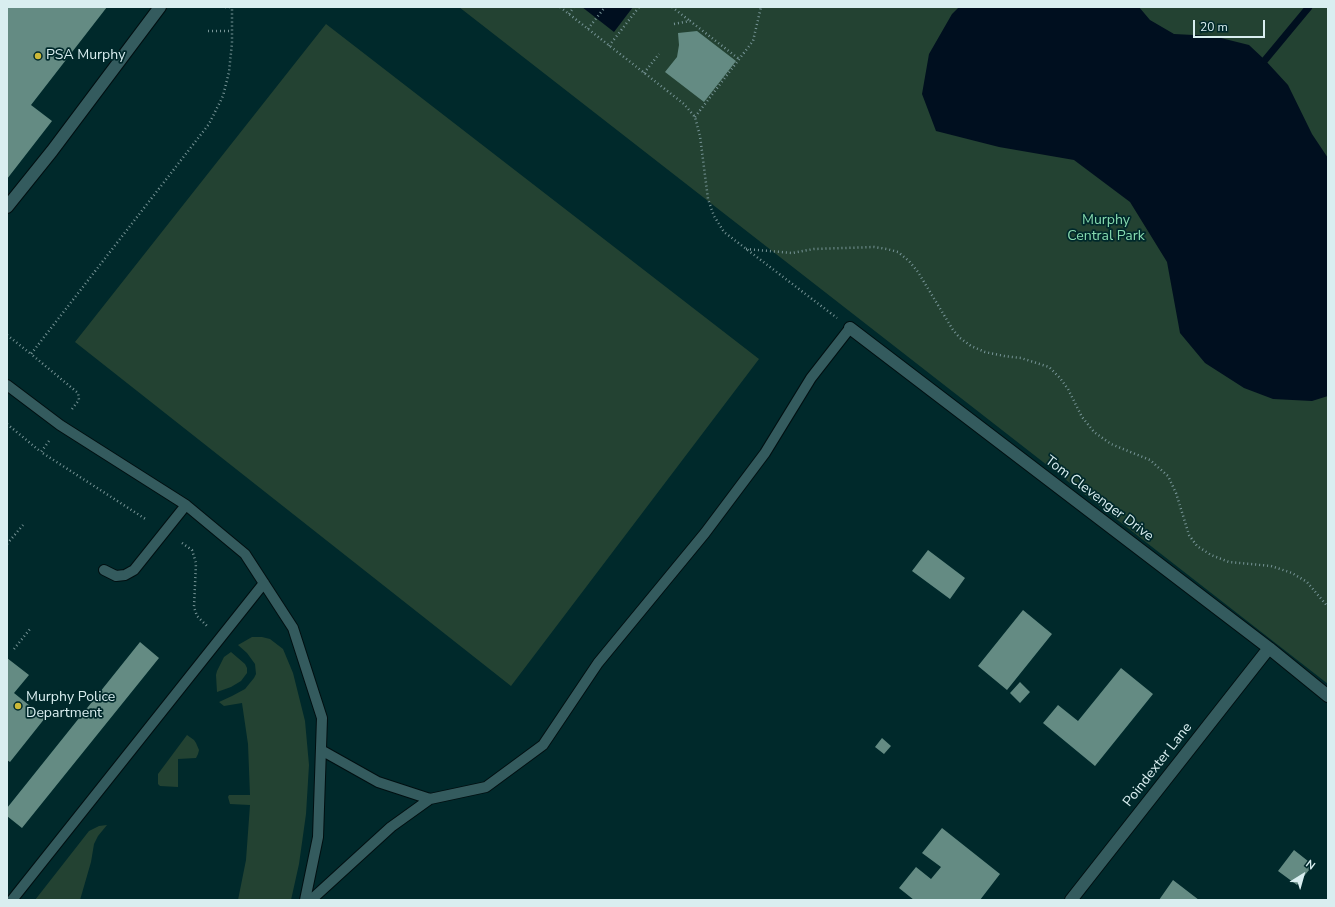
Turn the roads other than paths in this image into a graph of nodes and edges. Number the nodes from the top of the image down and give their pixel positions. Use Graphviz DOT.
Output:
graph roads {
  1 [pos="160,7"];
  2 [pos="7,208"];
  3 [pos="850,328"];
  4 [pos="7,385"];
  5 [pos="186,505"];
  6 [pos="104,570"];
  7 [pos="264,583"];
  8 [pos="1270,648"];
  9 [pos="1328,696"];
  10 [pos="321,750"];
  11 [pos="430,799"];
  12 [pos="12,900"];
  13 [pos="305,900"];
  14 [pos="311,900"];
  15 [pos="1071,900"];
  1 -- 2 [label="street"];
  3 -- 8 [label="street, Tom Clevenger Drive"];
  3 -- 11 [label="lane"];
  4 -- 5 [label="lane"];
  5 -- 6 [label="lane"];
  5 -- 7 [label="lane"];
  7 -- 10 [label="lane"];
  7 -- 12 [label="lane"];
  8 -- 9 [label="street, Tom Clevenger Drive"];
  8 -- 15 [label="street, Poindexter Lane"];
  10 -- 11 [label="lane"];
  10 -- 13 [label="lane"];
  11 -- 14 [label="lane"];
}
